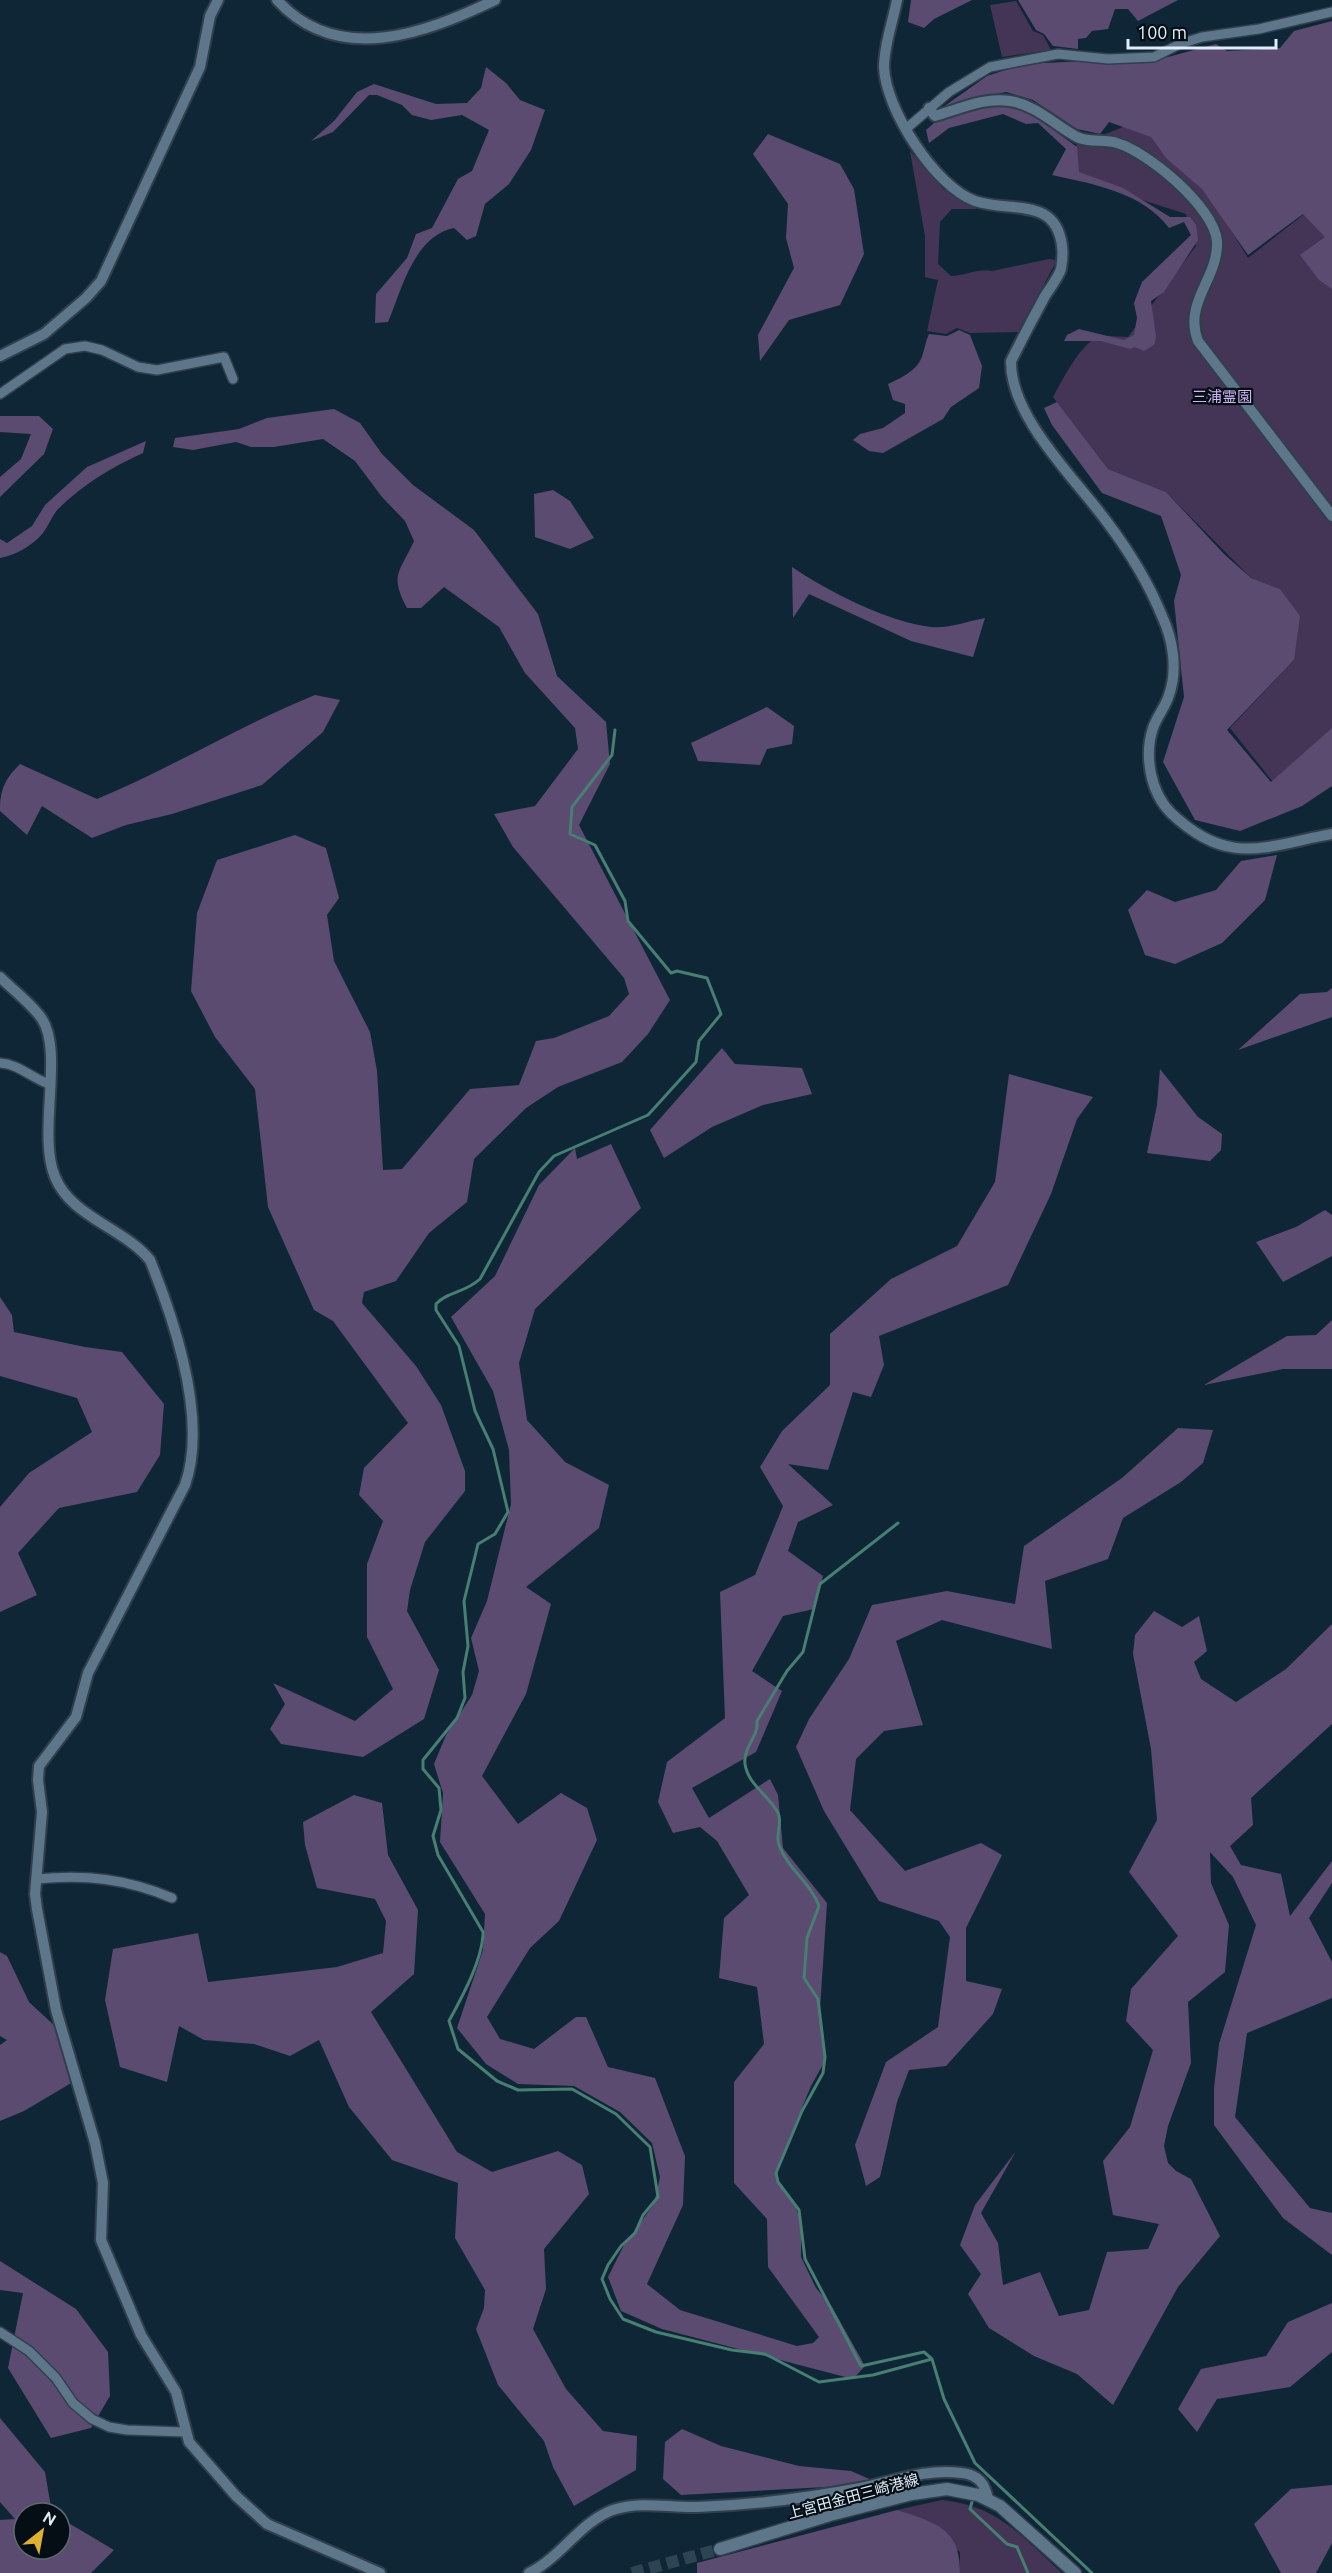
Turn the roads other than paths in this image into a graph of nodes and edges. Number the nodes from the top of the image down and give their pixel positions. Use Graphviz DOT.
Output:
graph roads {
  1 [pos="218,0"];
  2 [pos="277,0"];
  3 [pos="495,0"];
  4 [pos="897,0"];
  5 [pos="1332,12"];
  6 [pos="929,108"];
  7 [pos="907,128"];
  8 [pos="0,356"];
  9 [pos="233,379"];
  10 [pos="0,393"];
  11 [pos="1332,516"];
  12 [pos="1332,834"];
  13 [pos="0,977"];
  14 [pos="0,1063"];
  15 [pos="49,1084"];
  16 [pos="37,1879"];
  17 [pos="172,1898"];
  18 [pos="0,2332"];
  19 [pos="184,2432"];
  20 [pos="988,2499"];
  21 [pos="720,2549"];
  22 [pos="380,2573"];
  23 [pos="529,2573"];
  24 [pos="1075,2573"];
  1 -- 8 [label="street"];
  2 -- 3 [label="street"];
  4 -- 7 [label="street"];
  5 -- 6 [label="street"];
  6 -- 7 [label="street"];
  6 -- 11 [label="street"];
  7 -- 12 [label="street"];
  9 -- 10 [label="street"];
  13 -- 15 [label="street"];
  14 -- 15 [label="street"];
  15 -- 16 [label="street"];
  16 -- 17 [label="street"];
  16 -- 19 [label="street"];
  18 -- 19 [label="street"];
  19 -- 22 [label="street"];
  20 -- 21 [label="main road, 上宮田金田三崎港線"];
  20 -- 23 [label="street"];
  20 -- 24 [label="main road, 上宮田金田三崎港線"];
}
